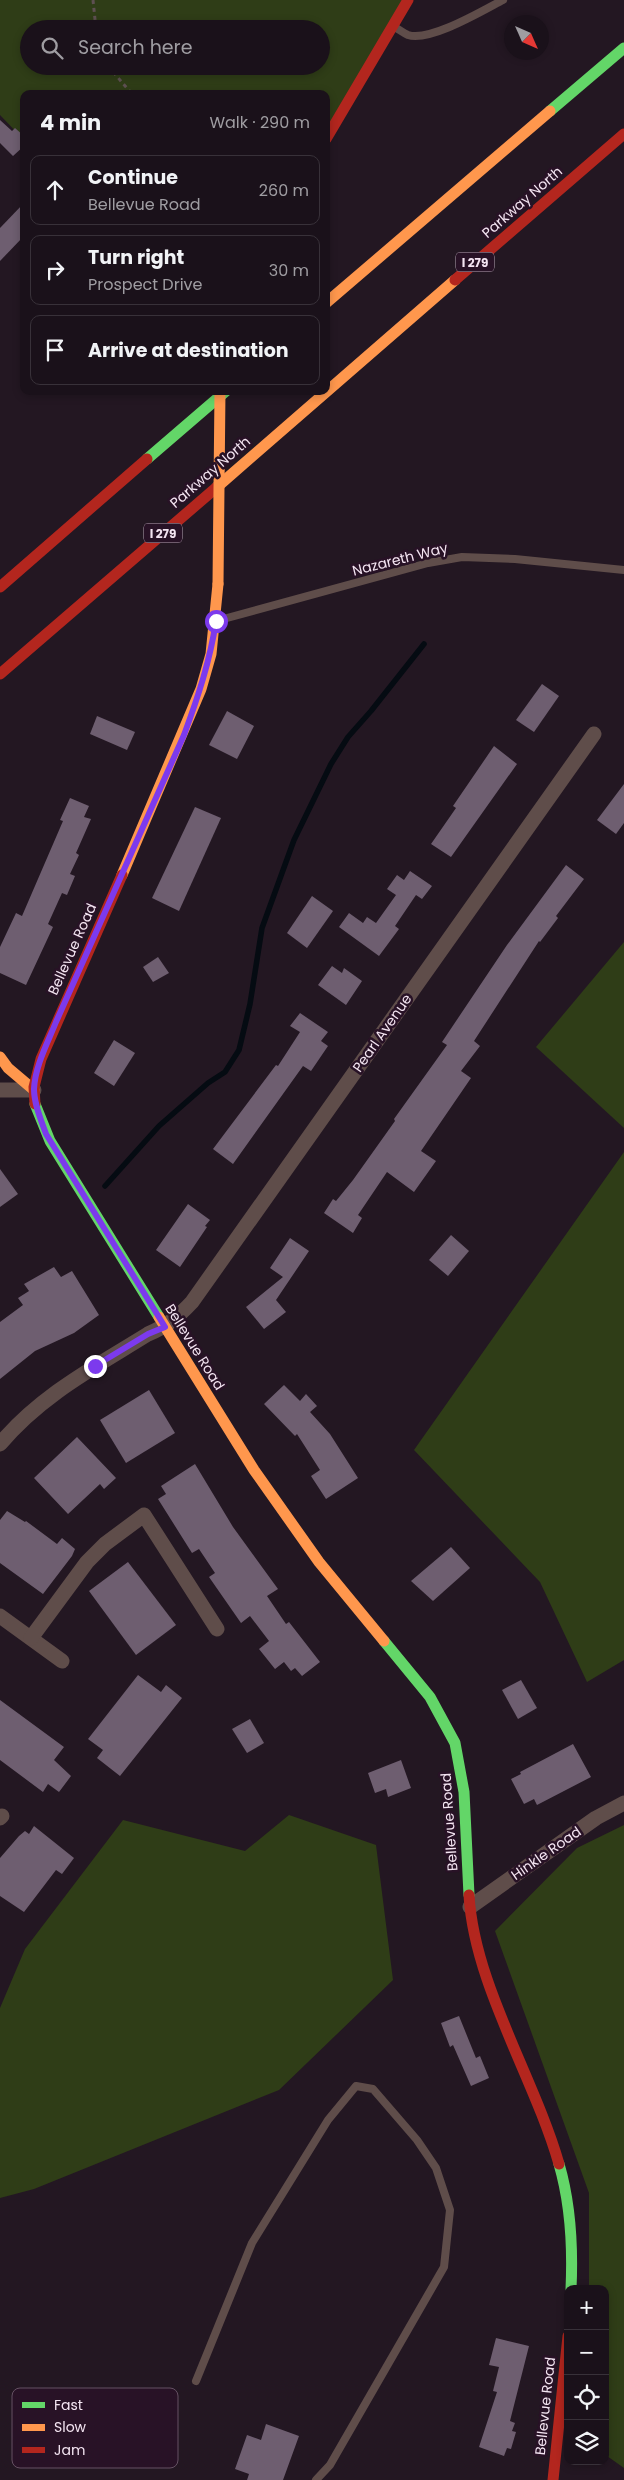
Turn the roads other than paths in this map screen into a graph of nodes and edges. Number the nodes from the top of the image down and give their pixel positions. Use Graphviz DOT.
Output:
graph roads {
  1 [pos="408,0"];
  2 [pos="503,0"];
  3 [pos="392,26"];
  4 [pos="624,48"];
  5 [pos="330,132"];
  6 [pos="624,134"];
  7 [pos="330,300"];
  8 [pos="330,388"];
  9 [pos="220,395"];
  10 [pos="221,395"];
  11 [pos="322,395"];
  12 [pos="624,570"];
  13 [pos="0,587"];
  14 [pos="216,621"];
  15 [pos="0,674"];
  16 [pos="594,734"];
  17 [pos="0,1057"];
  18 [pos="0,1090"];
  19 [pos="34,1090"];
  20 [pos="165,1327"];
  21 [pos="0,1444"];
  22 [pos="0,1616"];
  23 [pos="217,1629"];
  24 [pos="31,1638"];
  25 [pos="62,1661"];
  26 [pos="624,1803"];
  27 [pos="470,1907"];
  28 [pos="571,2285"];
  29 [pos="564,2374"];
  30 [pos="196,2380"];
  31 [pos="316,2480"];
  32 [pos="553,2480"];
  1 -- 3 [label="main road"];
  2 -- 3 [label="lane"];
  3 -- 5 [label="main road"];
  4 -- 7 [label="main road"];
  6 -- 8 [label="main road, Parkway North / I 279"];
  9 -- 14 [label="main road, Bellevue Road, bridge"];
  10 -- 13 [label="main road"];
  11 -- 15 [label="main road, Parkway North / I 279"];
  12 -- 14 [label="lane, Nazareth Way"];
  14 -- 19 [label="main road, Bellevue Road"];
  16 -- 20 [label="street, Pearl Avenue"];
  17 -- 19 [label="main road"];
  18 -- 19 [label="street"];
  19 -- 20 [label="main road, Bellevue Road"];
  20 -- 21 [label="street, Pearl Avenue"];
  20 -- 27 [label="main road, Bellevue Road"];
  22 -- 24 [label="street"];
  23 -- 24 [label="street"];
  24 -- 25 [label="street"];
  26 -- 27 [label="street, Hinkle Road"];
  27 -- 28 [label="main road, Bellevue Road"];
  29 -- 32 [label="main road, Bellevue Road"];
  30 -- 31 [label="lane"];
}
